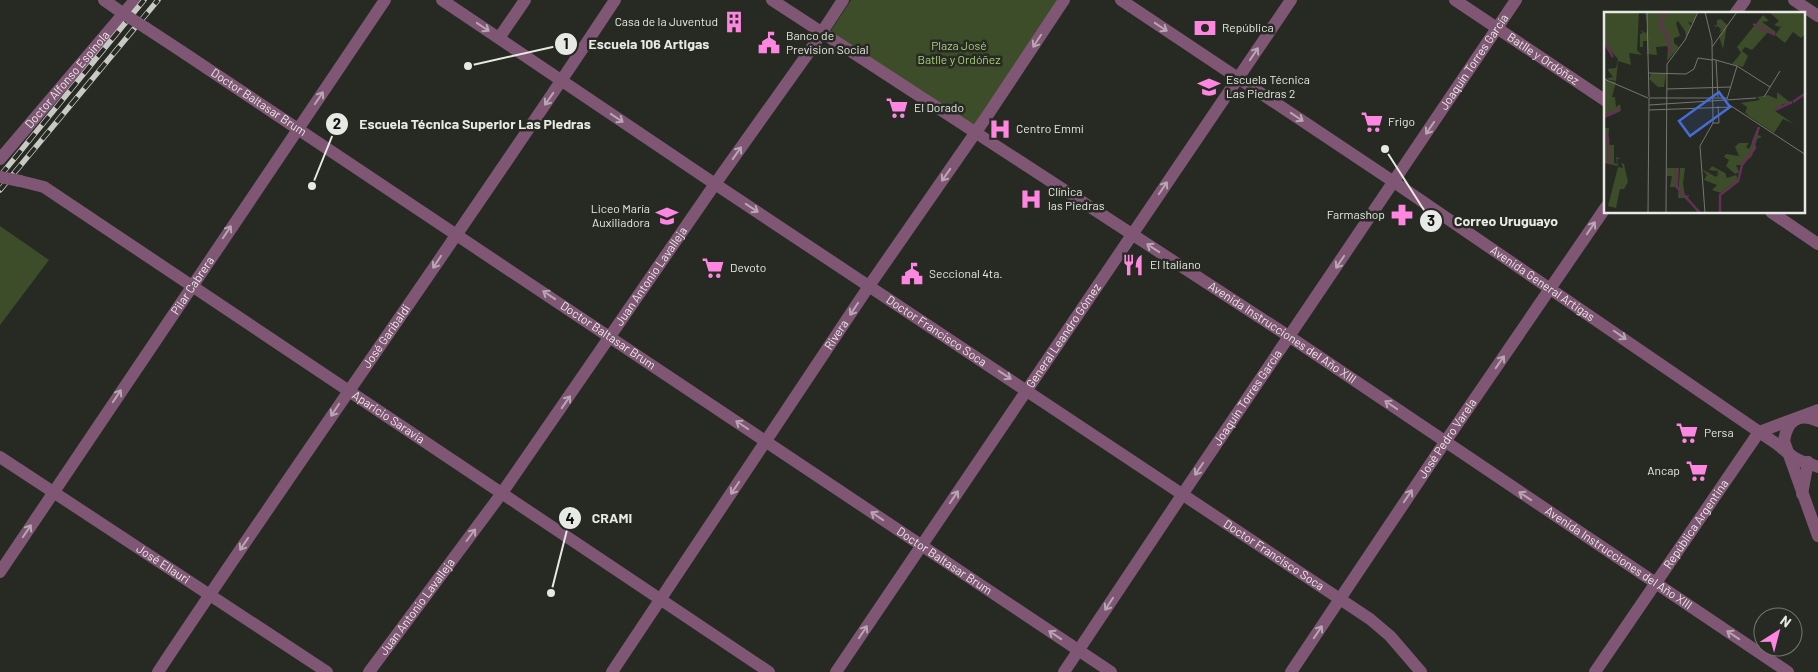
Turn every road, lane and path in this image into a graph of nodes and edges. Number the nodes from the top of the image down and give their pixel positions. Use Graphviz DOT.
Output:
graph roads {
  1 [pos="104,0"];
  2 [pos="135,0"];
  3 [pos="385,0"];
  4 [pos="442,0"];
  5 [pos="525,0"];
  6 [pos="615,0"];
  7 [pos="772,0"];
  8 [pos="843,0"];
  9 [pos="1064,0"];
  10 [pos="1121,0"];
  11 [pos="1291,0"];
  12 [pos="1455,0"];
  13 [pos="1516,0"];
  14 [pos="1745,0"];
  15 [pos="1794,0"];
  16 [pos="1736,12"];
  17 [pos="124,14"];
  18 [pos="1818,16"];
  19 [pos="1496,29"];
  20 [pos="822,33"];
  21 [pos="499,38"];
  22 [pos="1238,78"];
  23 [pos="562,80"];
  24 [pos="1604,100"];
  25 [pos="299,128"];
  26 [pos="976,132"];
  27 [pos="0,159"];
  28 [pos="0,177"];
  29 [pos="1394,182"];
  30 [pos="715,184"];
  31 [pos="1604,209"];
  32 [pos="1774,214"];
  33 [pos="456,233"];
  34 [pos="1132,234"];
  35 [pos="1818,244"];
  36 [pos="191,285"];
  37 [pos="869,286"];
  38 [pos="1551,288"];
  39 [pos="1290,336"];
  40 [pos="612,337"];
  41 [pos="1027,390"];
  42 [pos="348,391"];
  43 [pos="1818,410"];
  44 [pos="1794,420"];
  45 [pos="1818,421"];
  46 [pos="1759,432"];
  47 [pos="766,441"];
  48 [pos="1445,442"];
  49 [pos="1787,451"];
  50 [pos="0,457"];
  51 [pos="1815,463"];
  52 [pos="54,492"];
  53 [pos="502,493"];
  54 [pos="1802,494"];
  55 [pos="1182,495"];
  56 [pos="1818,536"];
  57 [pos="921,546"];
  58 [pos="0,572"];
  59 [pos="1656,584"];
  60 [pos="209,595"];
  61 [pos="661,600"];
  62 [pos="1340,600"];
  63 [pos="1078,651"];
  64 [pos="164,670"];
  65 [pos="327,672"];
  66 [pos="369,672"];
  67 [pos="612,672"];
  68 [pos="769,672"];
  69 [pos="836,672"];
  70 [pos="1064,672"];
  71 [pos="1111,672"];
  72 [pos="1291,672"];
  73 [pos="1421,672"];
  74 [pos="1595,672"];
  75 [pos="1788,672"];
  1 -- 17 [label="street, Doctor Baltasar Brum"];
  2 -- 17 [label="street, Doctor Alfonso Espínola"];
  25 -- 3 [label="street, Pilar Cabrera, one-way"];
  4 -- 21 [label="street, Doctor Francisco Soca, one-way"];
  5 -- 21 [label="street"];
  6 -- 23 [label="street, José Garibaldi"];
  7 -- 20 [label="street, Avenida Instrucciones del Año XIII"];
  8 -- 20 [label="street, Juan Antonio Lavalleja"];
  9 -- 26 [label="street, Rivera, one-way"];
  10 -- 22 [label="street, Avenida General Artigas, one-way"];
  22 -- 11 [label="street, General Leandro Gómez, one-way"];
  12 -- 19 [label="street, Batlle y Ordóñez"];
  13 -- 19 [label="street, Joaquín Torres García"];
  14 -- 16 [label="street"];
  15 -- 18 [label="street"];
  17 -- 25 [label="street, Doctor Baltasar Brum, bridge"];
  17 -- 27 [label="street, Doctor Alfonso Espínola"];
  19 -- 24 [label="street, Batlle y Ordóñez"];
  19 -- 29 [label="street, Joaquín Torres García, one-way"];
  20 -- 26 [label="street, Avenida Instrucciones del Año XIII"];
  30 -- 20 [label="street, Juan Antonio Lavalleja, one-way"];
  21 -- 23 [label="street, Doctor Francisco Soca"];
  22 -- 29 [label="street, Avenida General Artigas, one-way"];
  34 -- 22 [label="street, General Leandro Gómez, one-way"];
  23 -- 30 [label="street, Doctor Francisco Soca, one-way"];
  23 -- 33 [label="street, José Garibaldi, one-way"];
  25 -- 33 [label="street, Doctor Baltasar Brum"];
  36 -- 25 [label="street, Pilar Cabrera, one-way"];
  26 -- 34 [label="street, Avenida Instrucciones del Año XIII"];
  26 -- 37 [label="street, Rivera, one-way"];
  28 -- 36 [label="street, Aparicio Saravia, bridge"];
  29 -- 38 [label="street, Avenida General Artigas"];
  29 -- 39 [label="street, Joaquín Torres García, one-way"];
  30 -- 37 [label="street, Doctor Francisco Soca, one-way"];
  30 -- 40 [label="street, Juan Antonio Lavalleja"];
  38 -- 31 [label="street, José Pedro Varela, one-way"];
  32 -- 35 [label="street"];
  40 -- 33 [label="street, Doctor Baltasar Brum, one-way"];
  33 -- 42 [label="street, José Garibaldi, one-way"];
  39 -- 34 [label="street, Avenida Instrucciones del Año XIII, one-way"];
  34 -- 41 [label="street, General Leandro Gómez"];
  36 -- 42 [label="street, Aparicio Saravia"];
  52 -- 36 [label="street, Pilar Cabrera, one-way"];
  37 -- 41 [label="street, Doctor Francisco Soca, one-way"];
  37 -- 47 [label="street, Rivera, one-way"];
  38 -- 46 [label="street, Avenida General Artigas, one-way"];
  48 -- 38 [label="street, José Pedro Varela, one-way"];
  48 -- 39 [label="street, Avenida Instrucciones del Año XIII, one-way"];
  39 -- 55 [label="street, Joaquín Torres García, one-way"];
  47 -- 40 [label="street, Doctor Baltasar Brum, one-way"];
  53 -- 40 [label="street, Juan Antonio Lavalleja, one-way"];
  41 -- 55 [label="street, Doctor Francisco Soca"];
  57 -- 41 [label="street, General Leandro Gómez, one-way"];
  42 -- 53 [label="street, Aparicio Saravia"];
  42 -- 60 [label="street, José Garibaldi, one-way"];
  43 -- 44 [label="street"];
  44 -- 45 [label="street"];
  44 -- 46 [label="street"];
  44 -- 49 [label="street"];
  46 -- 49 [label="street, Avenida General Artigas"];
  46 -- 59 [label="street, República Argentina"];
  57 -- 47 [label="street, Doctor Baltasar Brum, one-way"];
  47 -- 61 [label="street, Rivera, one-way"];
  59 -- 48 [label="street, Avenida Instrucciones del Año XIII, one-way"];
  62 -- 48 [label="street, José Pedro Varela, one-way"];
  49 -- 51 [label="street, Avenida General Artigas"];
  49 -- 54 [label="street"];
  50 -- 52 [label="street, José Ellauri"];
  51 -- 54 [label="street"];
  58 -- 52 [label="street, Pilar Cabrera, one-way"];
  52 -- 60 [label="street, José Ellauri"];
  53 -- 61 [label="street, Aparicio Saravia"];
  66 -- 53 [label="street, Juan Antonio Lavalleja, one-way"];
  54 -- 56 [label="street"];
  55 -- 62 [label="street, Doctor Francisco Soca"];
  55 -- 63 [label="street, Joaquín Torres García, one-way"];
  63 -- 57 [label="street, Doctor Baltasar Brum, one-way"];
  69 -- 57 [label="street, General Leandro Gómez, one-way"];
  59 -- 74 [label="street, República Argentina"];
  75 -- 59 [label="street, Avenida Instrucciones del Año XIII, one-way"];
  60 -- 64 [label="street, José Garibaldi"];
  60 -- 65 [label="street, José Ellauri"];
  61 -- 67 [label="street, Rivera"];
  61 -- 68 [label="street, Aparicio Saravia"];
  72 -- 62 [label="street, José Pedro Varela, one-way"];
  62 -- 73 [label="street, Doctor Francisco Soca"];
  63 -- 70 [label="street, Joaquín Torres García"];
  63 -- 71 [label="street, Doctor Baltasar Brum"];
}
